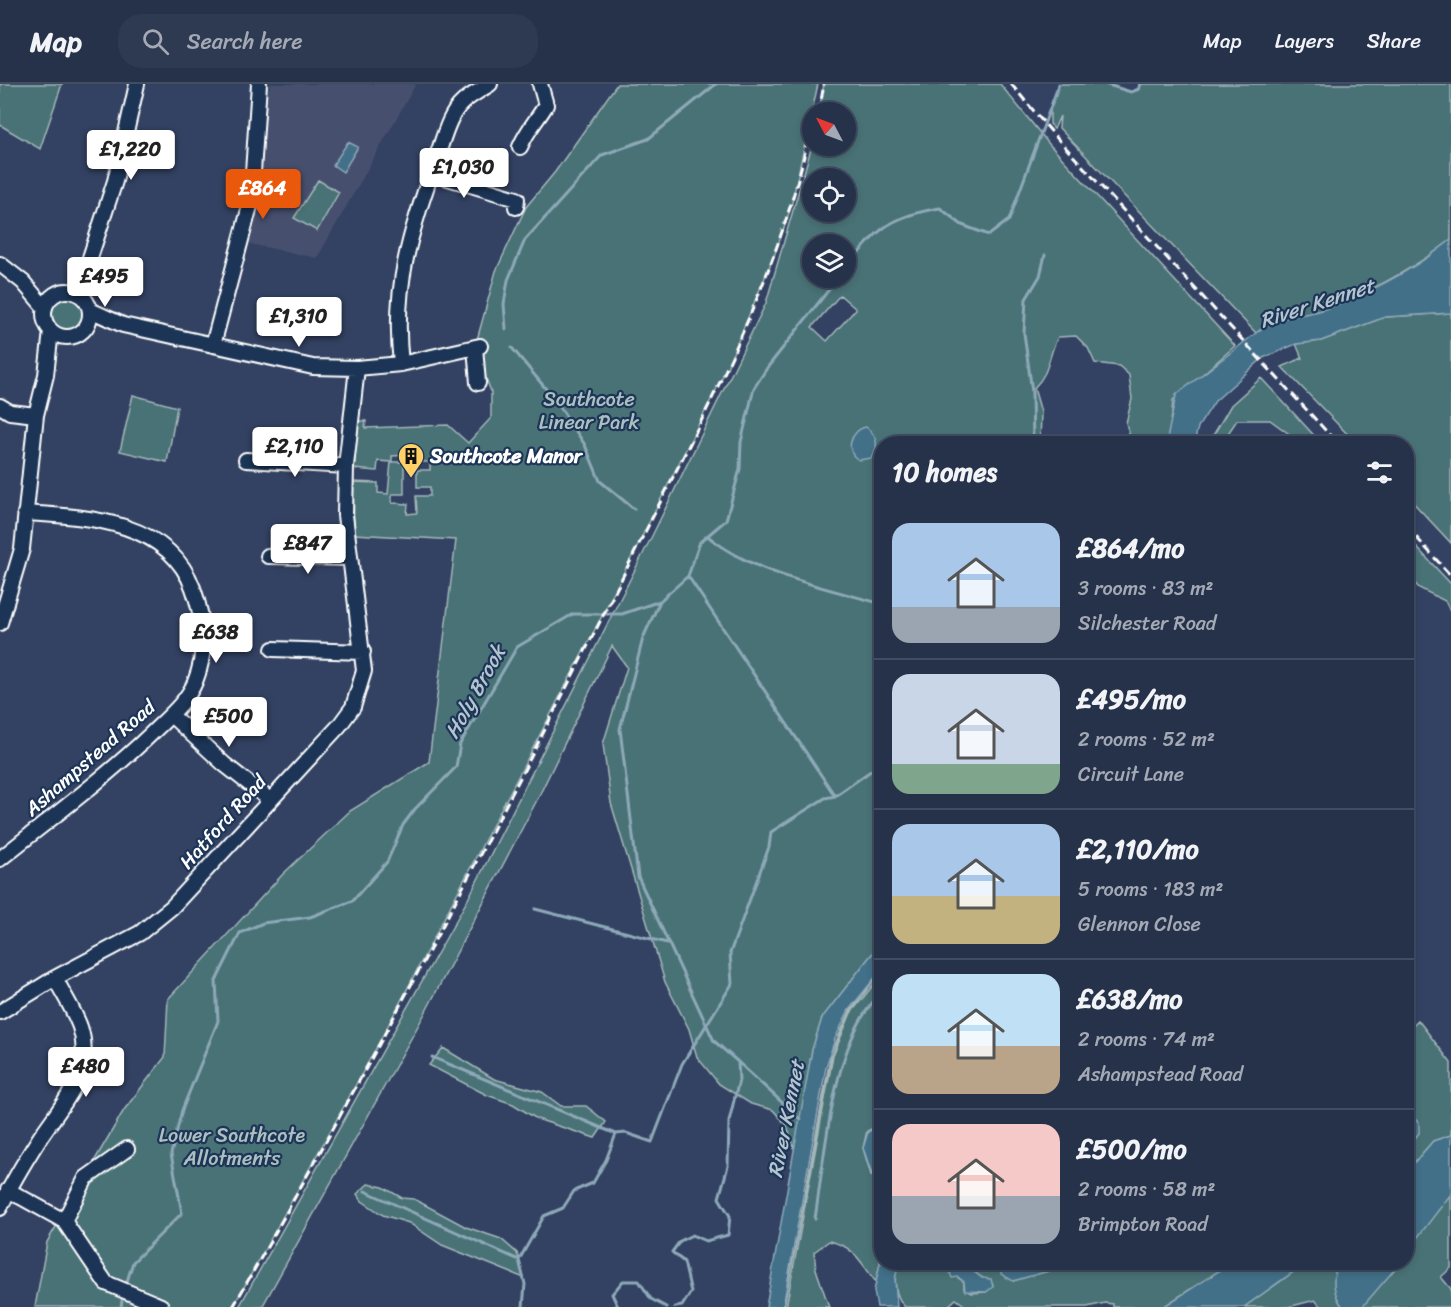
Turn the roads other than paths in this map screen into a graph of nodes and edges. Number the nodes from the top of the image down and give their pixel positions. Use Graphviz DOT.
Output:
graph roads {
  1 [pos="137,84"];
  2 [pos="259,84"];
  3 [pos="490,84"];
  4 [pos="540,84"];
  5 [pos="520,147"];
  6 [pos="431,173"];
  7 [pos="516,207"];
  8 [pos="0,264"];
  9 [pos="23,282"];
  10 [pos="77,294"];
  11 [pos="53,295"];
  12 [pos="45,308"];
  13 [pos="89,317"];
  14 [pos="51,331"];
  15 [pos="67,337"];
  16 [pos="213,345"];
  17 [pos="401,364"];
  18 [pos="357,368"];
  19 [pos="46,375"];
  20 [pos="478,383"];
  21 [pos="0,406"];
  22 [pos="36,415"];
  23 [pos="246,460"];
  24 [pos="346,466"];
  25 [pos="26,513"];
  26 [pos="268,556"];
  27 [pos="348,558"];
  28 [pos="0,624"];
  29 [pos="273,649"];
  30 [pos="363,652"];
  31 [pos="171,715"];
  32 [pos="270,800"];
  33 [pos="0,859"];
  34 [pos="55,978"];
  35 [pos="0,1012"];
  36 [pos="127,1149"];
  37 [pos="8,1190"];
  38 [pos="0,1208"];
  39 [pos="64,1221"];
  40 [pos="161,1306"];
  1 -- 10 [label="street"];
  2 -- 16 [label="street"];
  3 -- 6 [label="street"];
  4 -- 5 [label="street"];
  6 -- 7 [label="street"];
  6 -- 17 [label="street"];
  8 -- 9 [label="street"];
  9 -- 11 [label="street"];
  9 -- 12 [label="street"];
  10 -- 11 [label="street"];
  10 -- 13 [label="street"];
  11 -- 12 [label="street"];
  12 -- 14 [label="street"];
  13 -- 15 [label="street"];
  13 -- 16 [label="street"];
  14 -- 15 [label="street"];
  14 -- 19 [label="street"];
  15 -- 19 [label="street"];
  16 -- 18 [label="street"];
  17 -- 18 [label="street"];
  17 -- 20 [label="street"];
  18 -- 24 [label="street, Hatford Road"];
  19 -- 22 [label="street"];
  21 -- 22 [label="street"];
  22 -- 25 [label="street"];
  23 -- 24 [label="street"];
  24 -- 27 [label="street, Hatford Road"];
  25 -- 28 [label="street"];
  25 -- 31 [label="street, Ashampstead Road"];
  26 -- 27 [label="street"];
  27 -- 30 [label="street, Hatford Road"];
  29 -- 30 [label="street"];
  30 -- 32 [label="street, Hatford Road"];
  31 -- 32 [label="street"];
  31 -- 33 [label="street, Ashampstead Road"];
  32 -- 34 [label="street, Hatford Road"];
  34 -- 35 [label="street, Hatford Road"];
  34 -- 37 [label="street"];
  36 -- 39 [label="street"];
  37 -- 38 [label="street"];
  37 -- 39 [label="street"];
  39 -- 40 [label="street"];
}
